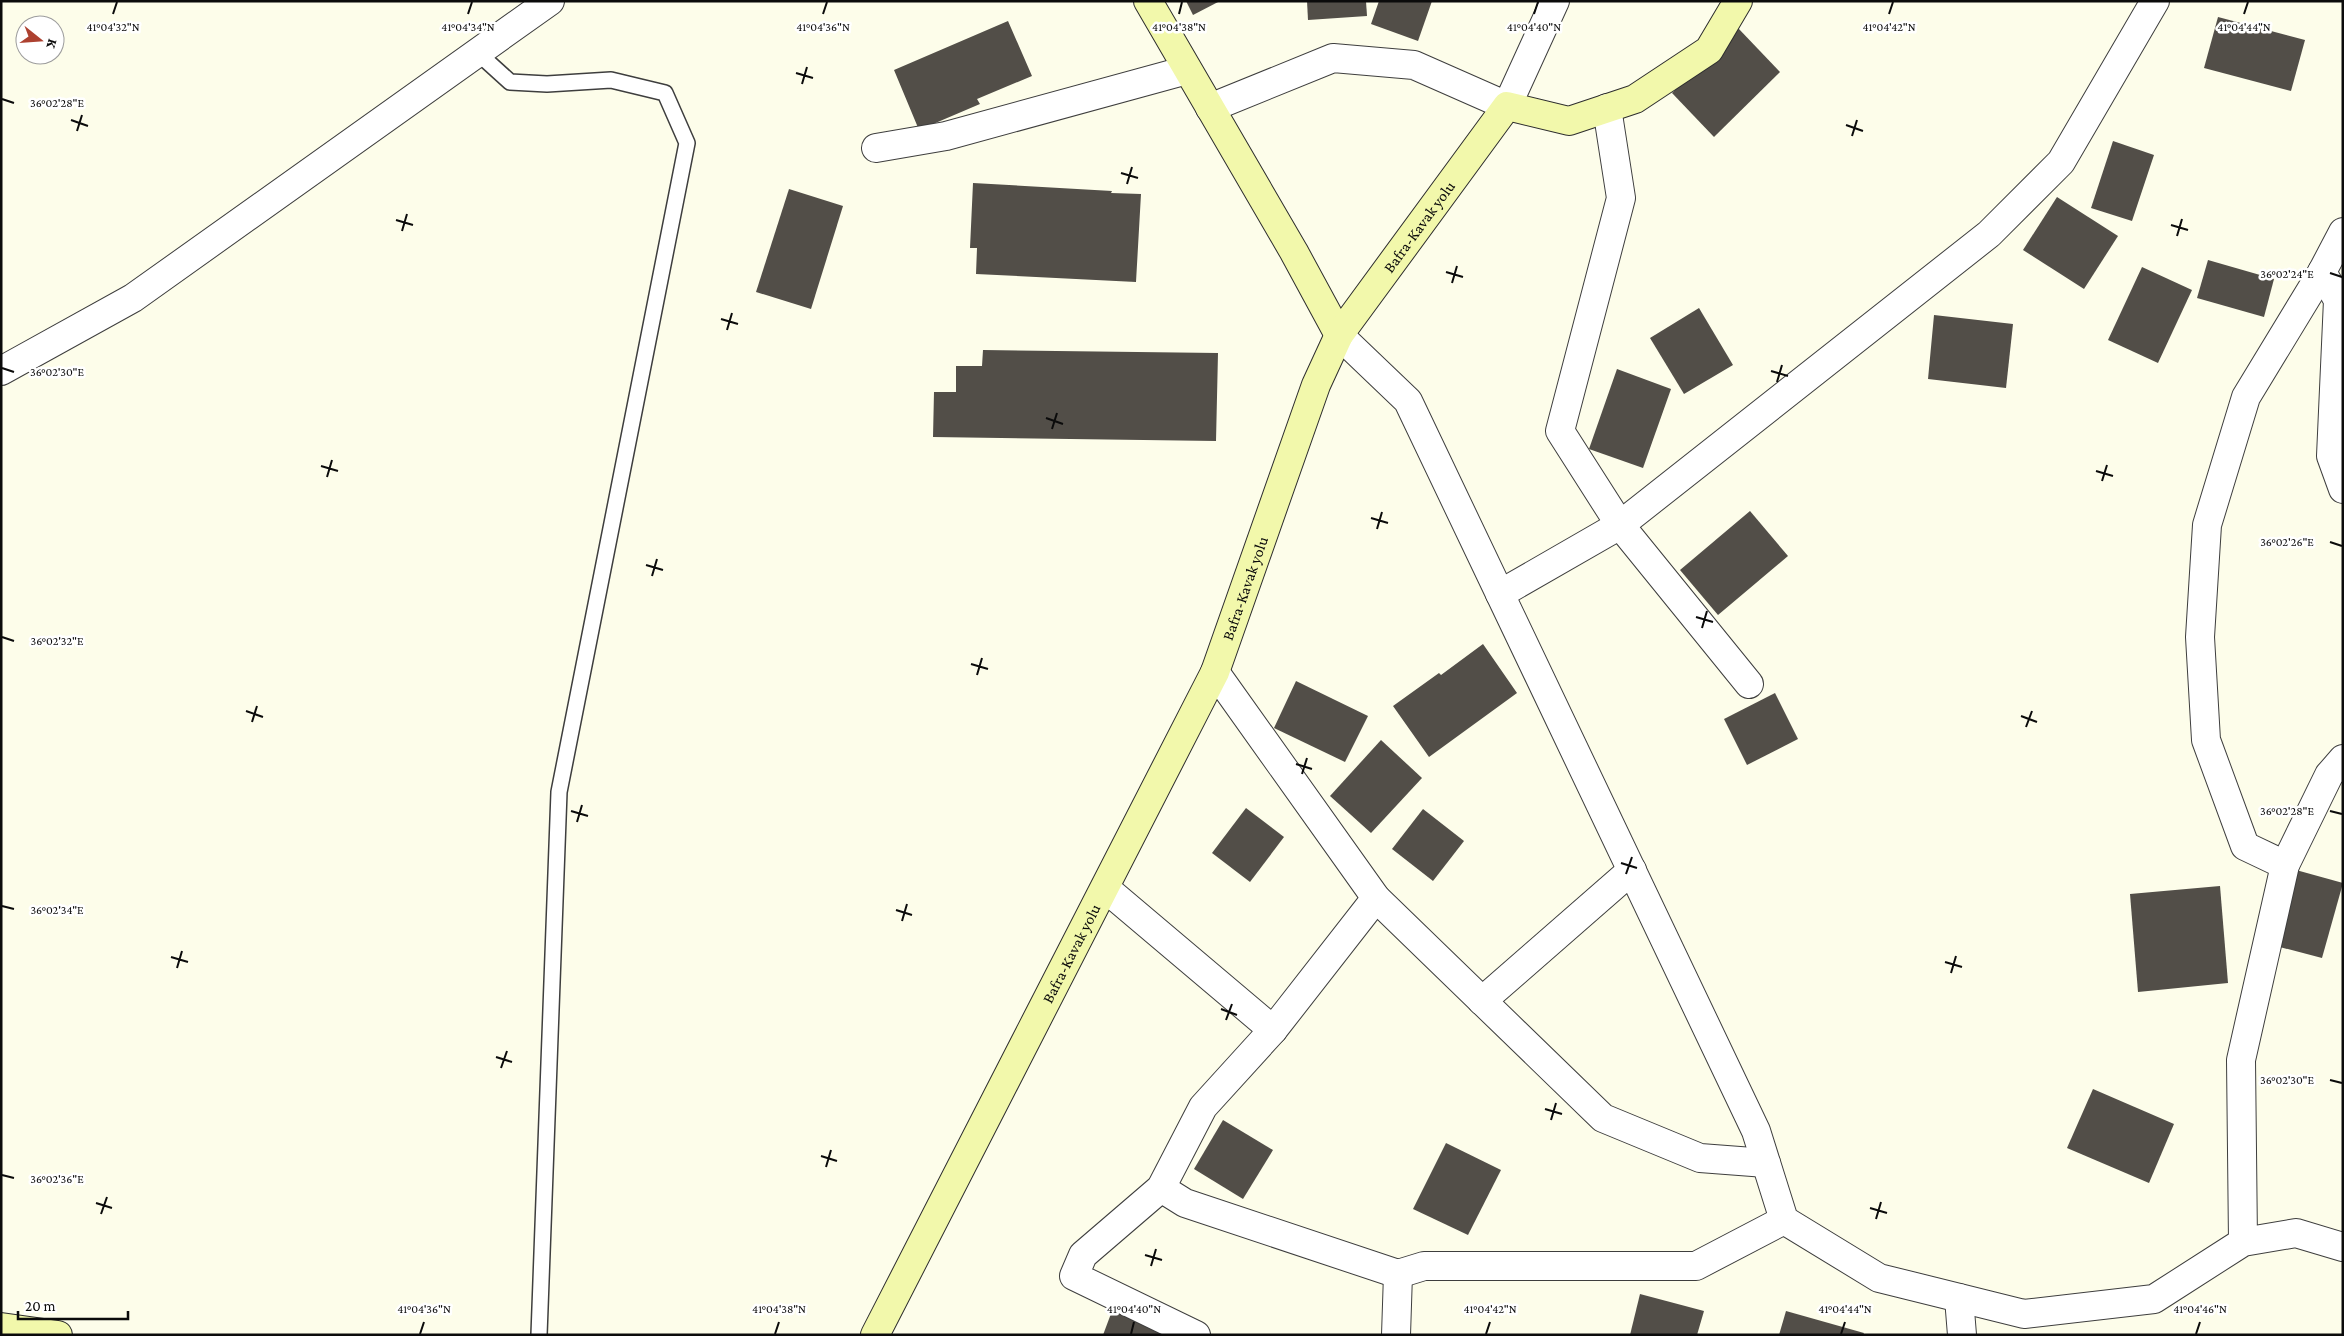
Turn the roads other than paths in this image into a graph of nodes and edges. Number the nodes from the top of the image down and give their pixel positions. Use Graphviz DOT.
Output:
graph roads {
  1 [pos="550,1"];
  2 [pos="1148,1"];
  3 [pos="1554,1"];
  4 [pos="1738,1"];
  5 [pos="2156,1"];
  6 [pos="478,53"];
  7 [pos="1187,70"];
  8 [pos="1507,106"];
  9 [pos="1210,108"];
  10 [pos="1607,108"];
  11 [pos="876,148"];
  12 [pos="2343,232"];
  13 [pos="2322,272"];
  14 [pos="1339,335"];
  15 [pos="1,371"];
  16 [pos="2343,489"];
  17 [pos="1620,525"];
  18 [pos="1500,594"];
  19 [pos="1215,672"];
  20 [pos="1749,684"];
  21 [pos="2343,759"];
  22 [pos="2285,865"];
  23 [pos="1632,870"];
  24 [pos="1105,888"];
  25 [pos="1376,898"];
  26 [pos="1482,1001"];
  27 [pos="1273,1030"];
  28 [pos="1766,1163"];
  29 [pos="1161,1188"];
  30 [pos="1784,1220"];
  31 [pos="2243,1242"];
  32 [pos="2343,1247"];
  33 [pos="1398,1274"];
  34 [pos="1960,1298"];
  35 [pos="1,1327"];
  36 [pos="58,1335"];
  37 [pos="539,1335"];
  38 [pos="875,1335"];
  39 [pos="1196,1335"];
  40 [pos="1396,1335"];
  41 [pos="1962,1335"];
  1 -- 6 [label="street"];
  2 -- 7 [label="main road"];
  3 -- 8 [label="street"];
  4 -- 10 [label="main road"];
  5 -- 17 [label="street"];
  6 -- 15 [label="street"];
  6 -- 37 [label="lane"];
  7 -- 9 [label="main road"];
  7 -- 11 [label="street"];
  8 -- 9 [label="street"];
  8 -- 10 [label="main road"];
  8 -- 14 [label="main road, Bafra-Kavak yolu"];
  9 -- 14 [label="main road"];
  10 -- 17 [label="street"];
  12 -- 13 [label="street"];
  13 -- 16 [label="street"];
  13 -- 22 [label="street"];
  14 -- 18 [label="street"];
  14 -- 19 [label="main road, Bafra-Kavak yolu"];
  17 -- 18 [label="street"];
  17 -- 20 [label="street"];
  18 -- 23 [label="street"];
  19 -- 24 [label="main road, Bafra-Kavak yolu"];
  19 -- 25 [label="street"];
  21 -- 22 [label="street"];
  22 -- 31 [label="street"];
  23 -- 26 [label="street"];
  23 -- 28 [label="street"];
  24 -- 27 [label="street"];
  24 -- 38 [label="main road, Bafra-Kavak yolu"];
  25 -- 26 [label="street"];
  25 -- 27 [label="street"];
  26 -- 28 [label="street"];
  27 -- 29 [label="street"];
  28 -- 30 [label="street"];
  29 -- 33 [label="street"];
  29 -- 39 [label="street"];
  30 -- 33 [label="street"];
  30 -- 34 [label="street"];
  31 -- 32 [label="street"];
  31 -- 34 [label="street"];
  33 -- 40 [label="street"];
  34 -- 41 [label="street"];
  35 -- 36 [label="main road"];
}
